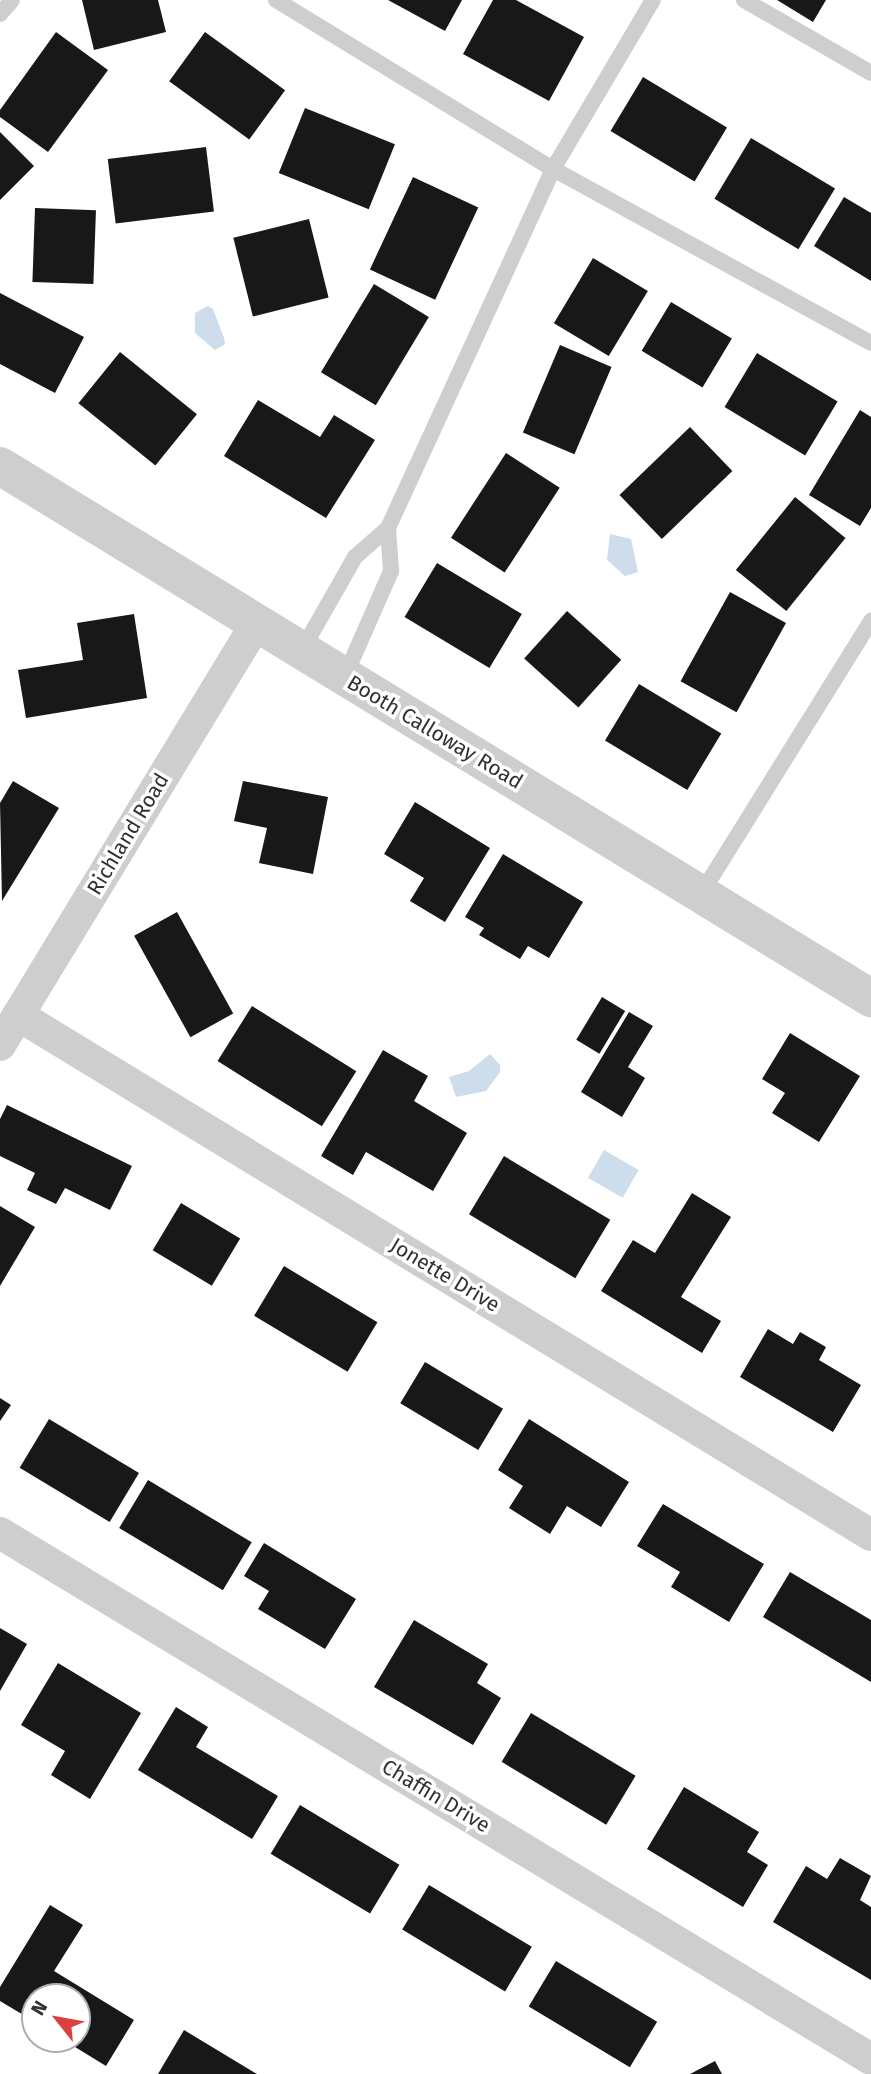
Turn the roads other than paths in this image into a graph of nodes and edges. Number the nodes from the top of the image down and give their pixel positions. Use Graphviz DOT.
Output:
graph roads {
  1 [pos="12,0"];
  2 [pos="276,0"];
  3 [pos="653,0"];
  4 [pos="744,0"];
  5 [pos="0,14"];
  6 [pos="871,73"];
  7 [pos="553,169"];
  8 [pos="871,343"];
  9 [pos="0,466"];
  10 [pos="388,528"];
  11 [pos="871,621"];
  12 [pos="257,623"];
  13 [pos="302,650"];
  14 [pos="345,676"];
  15 [pos="701,894"];
  16 [pos="871,998"];
  17 [pos="18,1015"];
  18 [pos="0,1045"];
  19 [pos="0,1533"];
  20 [pos="871,1535"];
  21 [pos="871,2059"];
  1 -- 5 [label="lane"];
  2 -- 7 [label="lane"];
  3 -- 7 [label="lane"];
  4 -- 6 [label="lane"];
  7 -- 8 [label="lane"];
  7 -- 10 [label="lane"];
  9 -- 12 [label="street, Booth Calloway Road"];
  10 -- 13 [label="lane"];
  10 -- 14 [label="lane"];
  11 -- 15 [label="lane"];
  12 -- 13 [label="street, Booth Calloway Road"];
  12 -- 17 [label="street, Richland Road"];
  13 -- 14 [label="street, Booth Calloway Road"];
  14 -- 15 [label="street, Booth Calloway Road"];
  15 -- 16 [label="street, Booth Calloway Road"];
  17 -- 18 [label="street, Richland Road"];
  17 -- 20 [label="street, Jonette Drive"];
  19 -- 21 [label="street, Chaffin Drive"];
}
